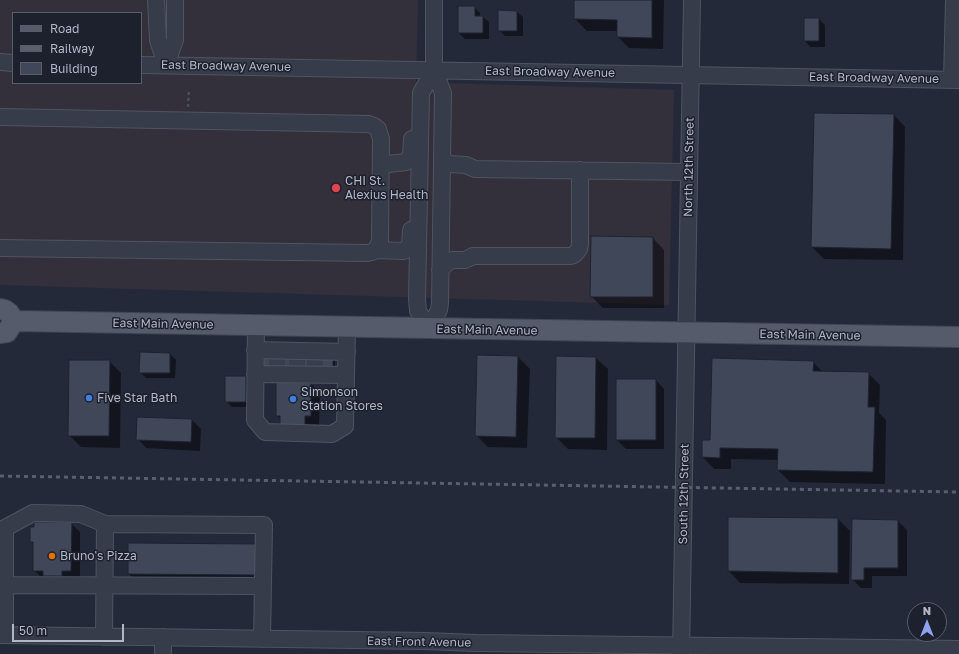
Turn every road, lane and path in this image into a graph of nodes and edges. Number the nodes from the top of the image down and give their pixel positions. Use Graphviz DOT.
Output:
graph roads {
  1 [pos="156,0"];
  2 [pos="174,0"];
  3 [pos="434,0"];
  4 [pos="692,0"];
  5 [pos="954,0"];
  6 [pos="0,62"];
  7 [pos="12,63"];
  8 [pos="142,65"];
  9 [pos="166,65"];
  10 [pos="434,70"];
  11 [pos="691,74"];
  12 [pos="955,80"];
  13 [pos="189,89"];
  14 [pos="188,111"];
  15 [pos="420,115"];
  16 [pos="0,117"];
  17 [pos="381,166"];
  18 [pos="580,170"];
  19 [pos="435,171"];
  20 [pos="688,172"];
  21 [pos="419,201"];
  22 [pos="0,248"];
  23 [pos="376,250"];
  24 [pos="434,257"];
  25 [pos="5,321"];
  26 [pos="256,325"];
  27 [pos="347,327"];
  28 [pos="429,329"];
  29 [pos="686,333"];
  30 [pos="959,337"];
  31 [pos="255,350"];
  32 [pos="346,352"];
  33 [pos="297,361"];
  34 [pos="255,374"];
  35 [pos="346,375"];
  36 [pos="106,524"];
  37 [pos="2,585"];
  38 [pos="104,586"];
  39 [pos="263,586"];
  40 [pos="2,635"];
  41 [pos="104,637"];
  42 [pos="163,638"];
  43 [pos="262,639"];
  44 [pos="425,648"];
  45 [pos="959,649"];
  46 [pos="681,650"];
  47 [pos="942,651"];
  48 [pos="163,654"];
  1 -- 9 [label="street"];
  2 -- 9 [label="street"];
  3 -- 10 [label="street"];
  4 -- 11 [label="street, North 12th Street"];
  5 -- 12 [label="street"];
  6 -- 7 [label="street"];
  8 -- 9 [label="street, East Broadway Avenue"];
  9 -- 10 [label="street, East Broadway Avenue"];
  10 -- 11 [label="street, East Broadway Avenue"];
  10 -- 15 [label="street"];
  10 -- 19 [label="street"];
  11 -- 12 [label="street, East Broadway Avenue"];
  11 -- 20 [label="street, North 12th Street"];
  13 -- 14 [label="path"];
  15 -- 17 [label="street"];
  15 -- 19 [label="street"];
  16 -- 17 [label="street"];
  17 -- 19 [label="street"];
  17 -- 23 [label="street"];
  18 -- 19 [label="street"];
  18 -- 20 [label="street"];
  18 -- 24 [label="street"];
  19 -- 21 [label="street"];
  19 -- 24 [label="street"];
  20 -- 29 [label="street, North 12th Street"];
  21 -- 23 [label="street"];
  21 -- 24 [label="street"];
  22 -- 23 [label="street"];
  23 -- 24 [label="street"];
  24 -- 28 [label="street"];
  24 -- 28 [label="street"];
  25 -- 26 [label="main road, East Main Avenue"];
  26 -- 27 [label="main road, East Main Avenue"];
  26 -- 31 [label="street"];
  27 -- 28 [label="main road, East Main Avenue"];
  27 -- 32 [label="street"];
  28 -- 29 [label="main road, East Main Avenue"];
  29 -- 30 [label="main road, East Main Avenue"];
  29 -- 46 [label="street, South 12th Street"];
  31 -- 33 [label="street"];
  31 -- 34 [label="street"];
  32 -- 33 [label="street"];
  32 -- 35 [label="street"];
  33 -- 34 [label="street"];
  33 -- 35 [label="street"];
  34 -- 35 [label="street"];
  36 -- 37 [label="street"];
  36 -- 38 [label="street"];
  36 -- 39 [label="street"];
  37 -- 38 [label="street"];
  37 -- 40 [label="street"];
  38 -- 39 [label="street"];
  38 -- 41 [label="street"];
  39 -- 43 [label="street"];
  40 -- 41 [label="street, East Front Avenue"];
  41 -- 42 [label="street, East Front Avenue"];
  42 -- 43 [label="street, East Front Avenue"];
  42 -- 48 [label="street"];
  43 -- 44 [label="street, East Front Avenue"];
  44 -- 46 [label="street, East Front Avenue"];
  45 -- 47 [label="street, East Front Avenue"];
  46 -- 47 [label="street, East Front Avenue"];
}
